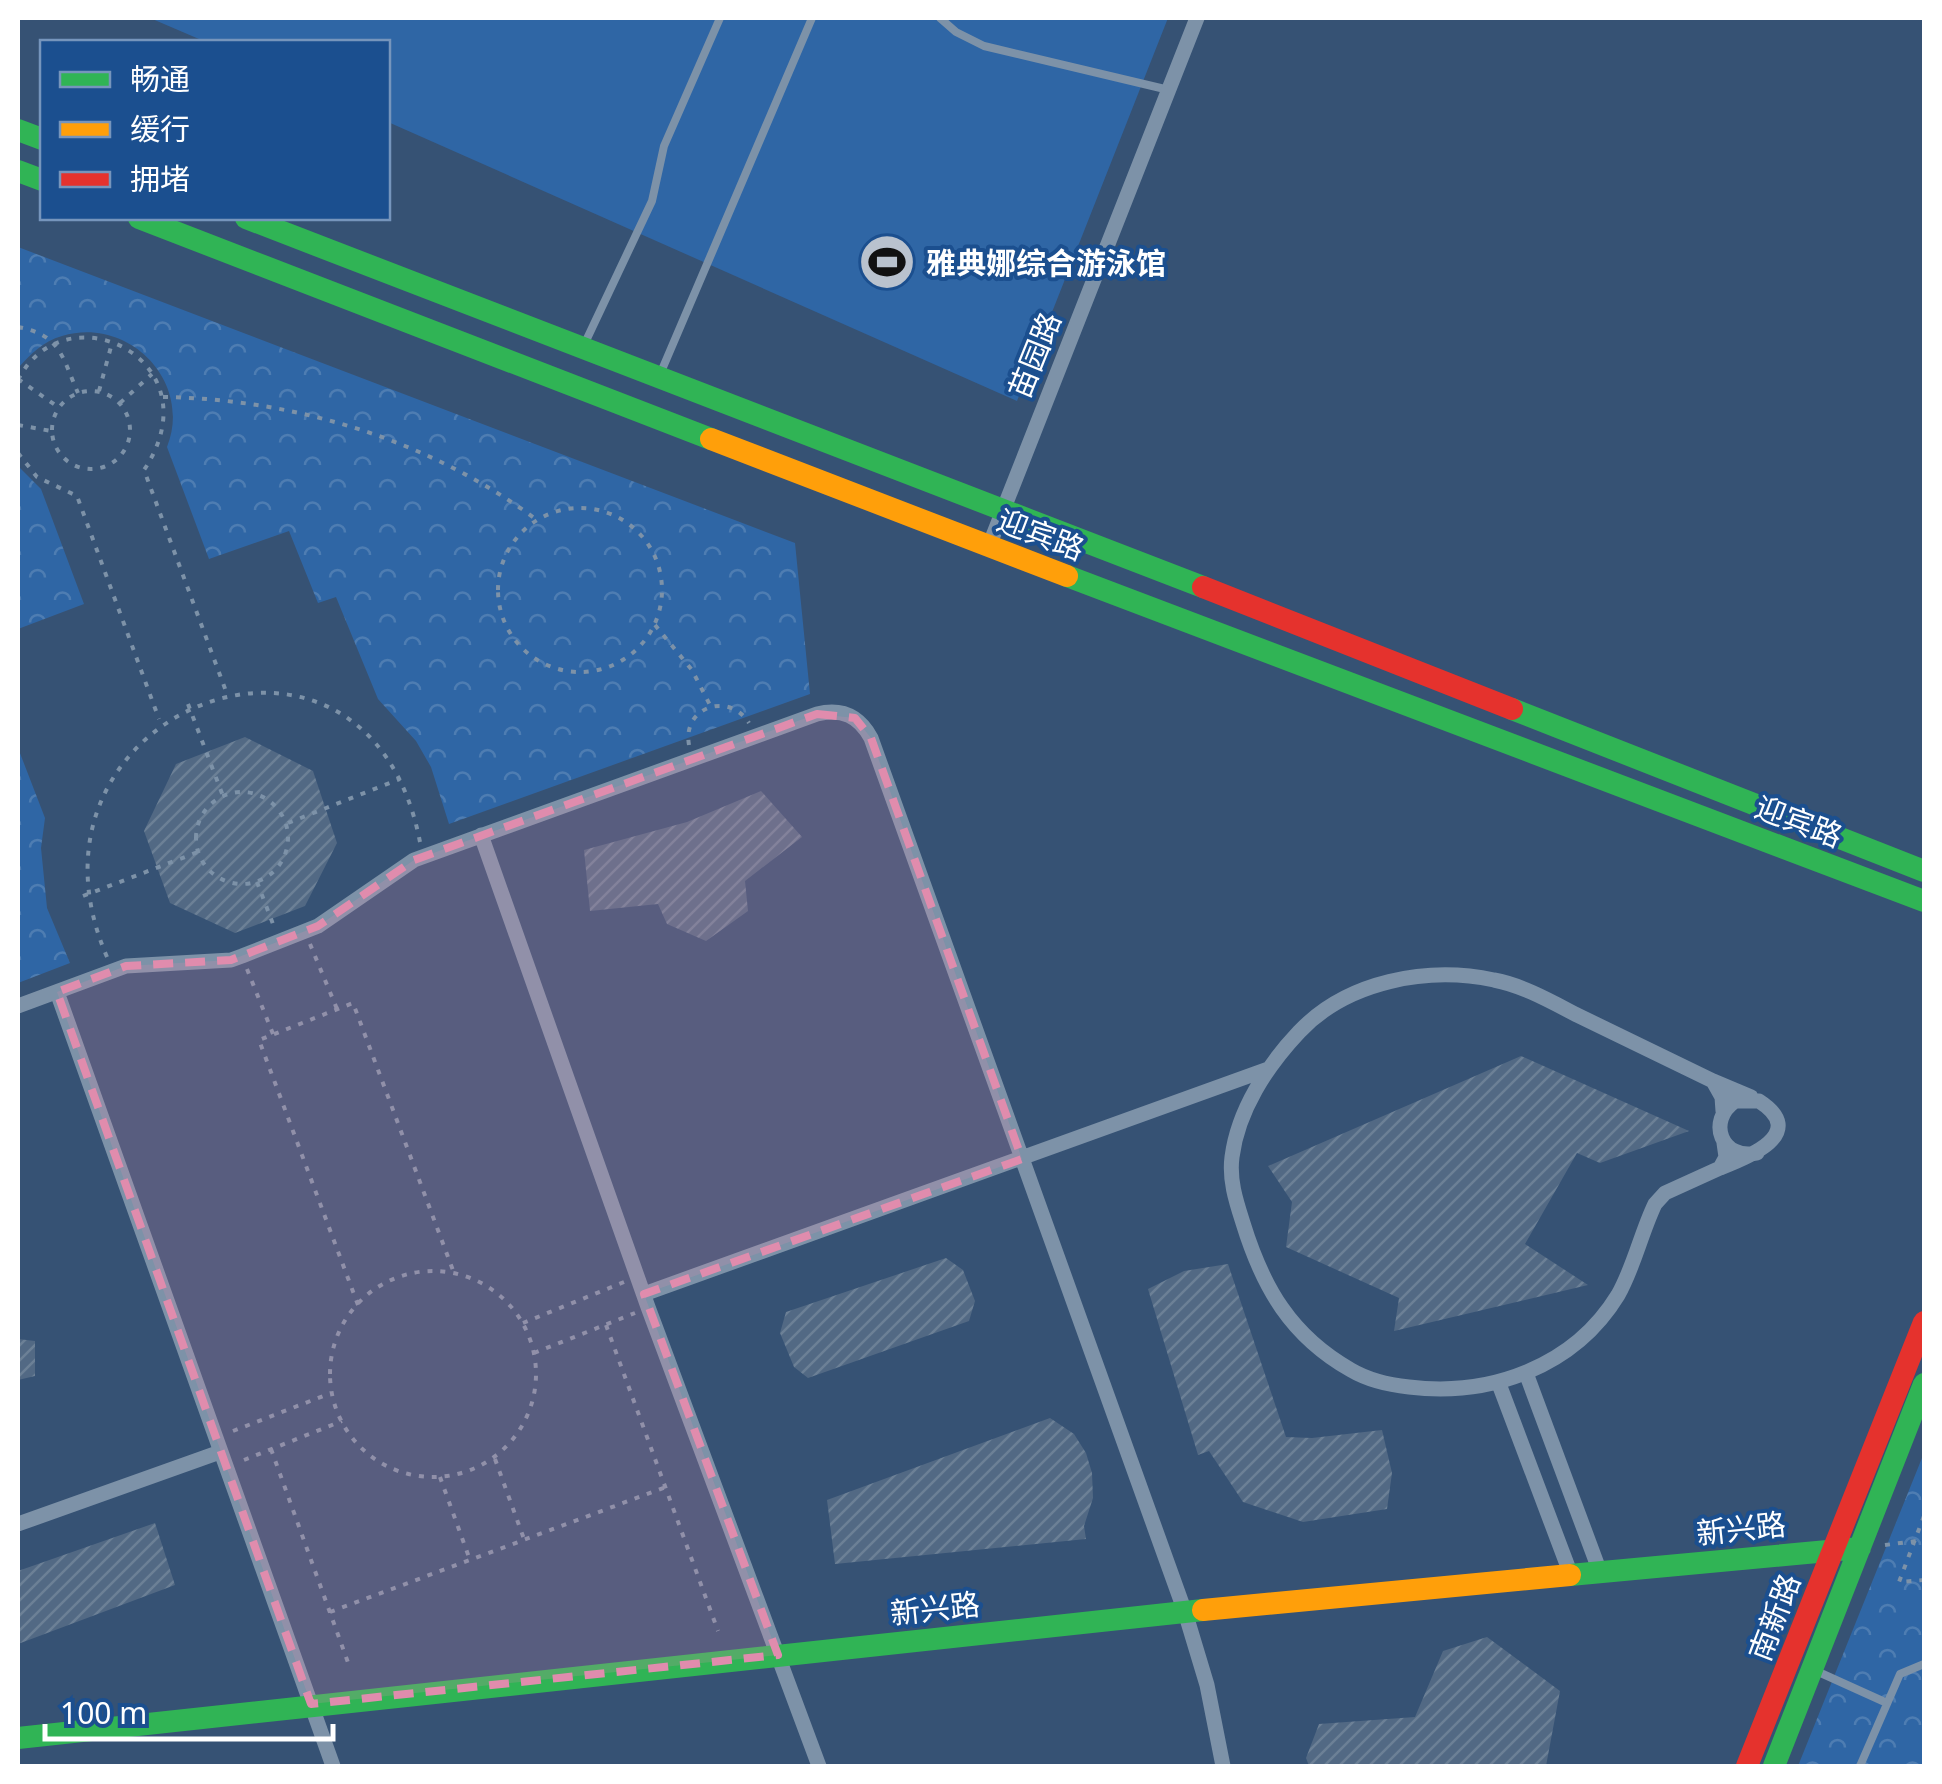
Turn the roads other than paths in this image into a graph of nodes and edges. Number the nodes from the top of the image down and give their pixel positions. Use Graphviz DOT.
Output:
graph roads {
  1 [pos="720,18"];
  2 [pos="812,18"];
  3 [pos="940,18"];
  4 [pos="1198,18"];
  5 [pos="1169,90"];
  6 [pos="144,220"];
  7 [pos="251,220"];
  8 [pos="584,347"];
  9 [pos="660,376"];
  10 [pos="1004,508"];
  11 [pos="988,546"];
  12 [pos="481,835"];
  13 [pos="1924,870"];
  14 [pos="1923,901"];
  15 [pos="57,992"];
  16 [pos="18,1006"];
  17 [pos="1268,1069"];
  18 [pos="1713,1080"];
  19 [pos="1759,1100"];
  20 [pos="1723,1112"];
  21 [pos="1724,1143"];
  22 [pos="1757,1154"];
  23 [pos="1022,1159"];
  24 [pos="1720,1168"];
  25 [pos="646,1300"];
  26 [pos="1924,1322"];
  27 [pos="1526,1373"];
  28 [pos="1499,1384"];
  29 [pos="1924,1384"];
  30 [pos="220,1452"];
  31 [pos="18,1524"];
  32 [pos="1860,1548"];
  33 [pos="1833,1549"];
  34 [pos="1600,1572"];
  35 [pos="1572,1576"];
  36 [pos="1186,1612"];
  37 [pos="778,1655"];
  38 [pos="1924,1664"];
  39 [pos="1812,1670"];
  40 [pos="1887,1703"];
  41 [pos="312,1704"];
  42 [pos="18,1738"];
  43 [pos="333,1766"];
  44 [pos="818,1766"];
  45 [pos="1223,1766"];
  46 [pos="1747,1766"];
  47 [pos="1774,1766"];
  48 [pos="1860,1766"];
  1 -- 8 [label="lane"];
  2 -- 9 [label="lane"];
  3 -- 5 [label="lane"];
  4 -- 5 [label="street, 苗园路"];
  5 -- 10 [label="street, 苗园路"];
  6 -- 11 [label="main road, 迎宾路"];
  7 -- 8 [label="main road, 迎宾路"];
  8 -- 9 [label="main road, 迎宾路"];
  9 -- 10 [label="main road, 迎宾路"];
  10 -- 11 [label="street, 苗园路"];
  10 -- 13 [label="main road, 迎宾路"];
  11 -- 14 [label="main road, 迎宾路"];
  12 -- 15 [label="street"];
  12 -- 23 [label="street"];
  12 -- 25 [label="street"];
  15 -- 16 [label="street"];
  15 -- 30 [label="street"];
  17 -- 18 [label="street"];
  17 -- 23 [label="street"];
  17 -- 28 [label="street"];
  18 -- 19 [label="street"];
  18 -- 20 [label="street"];
  19 -- 20 [label="street"];
  19 -- 22 [label="street"];
  20 -- 21 [label="street"];
  21 -- 22 [label="street"];
  21 -- 24 [label="street"];
  22 -- 24 [label="street"];
  23 -- 25 [label="street"];
  23 -- 36 [label="street"];
  24 -- 27 [label="street"];
  25 -- 37 [label="street"];
  26 -- 33 [label="main road, 南新路"];
  27 -- 28 [label="street"];
  27 -- 34 [label="street"];
  28 -- 35 [label="street"];
  29 -- 32 [label="main road, 南新路"];
  30 -- 31 [label="street"];
  30 -- 41 [label="street"];
  32 -- 33 [label="main road, 新兴路"];
  32 -- 39 [label="main road, 南新路"];
  33 -- 34 [label="main road, 新兴路"];
  33 -- 46 [label="main road, 南新路"];
  34 -- 35 [label="main road, 新兴路"];
  35 -- 36 [label="main road, 新兴路"];
  36 -- 37 [label="main road, 新兴路"];
  36 -- 45 [label="street"];
  37 -- 41 [label="main road, 新兴路"];
  37 -- 44 [label="street"];
  38 -- 40 [label="lane"];
  39 -- 40 [label="lane"];
  39 -- 47 [label="main road, 南新路"];
  40 -- 48 [label="lane"];
  41 -- 42 [label="main road, 新兴路"];
  41 -- 43 [label="street"];
}
